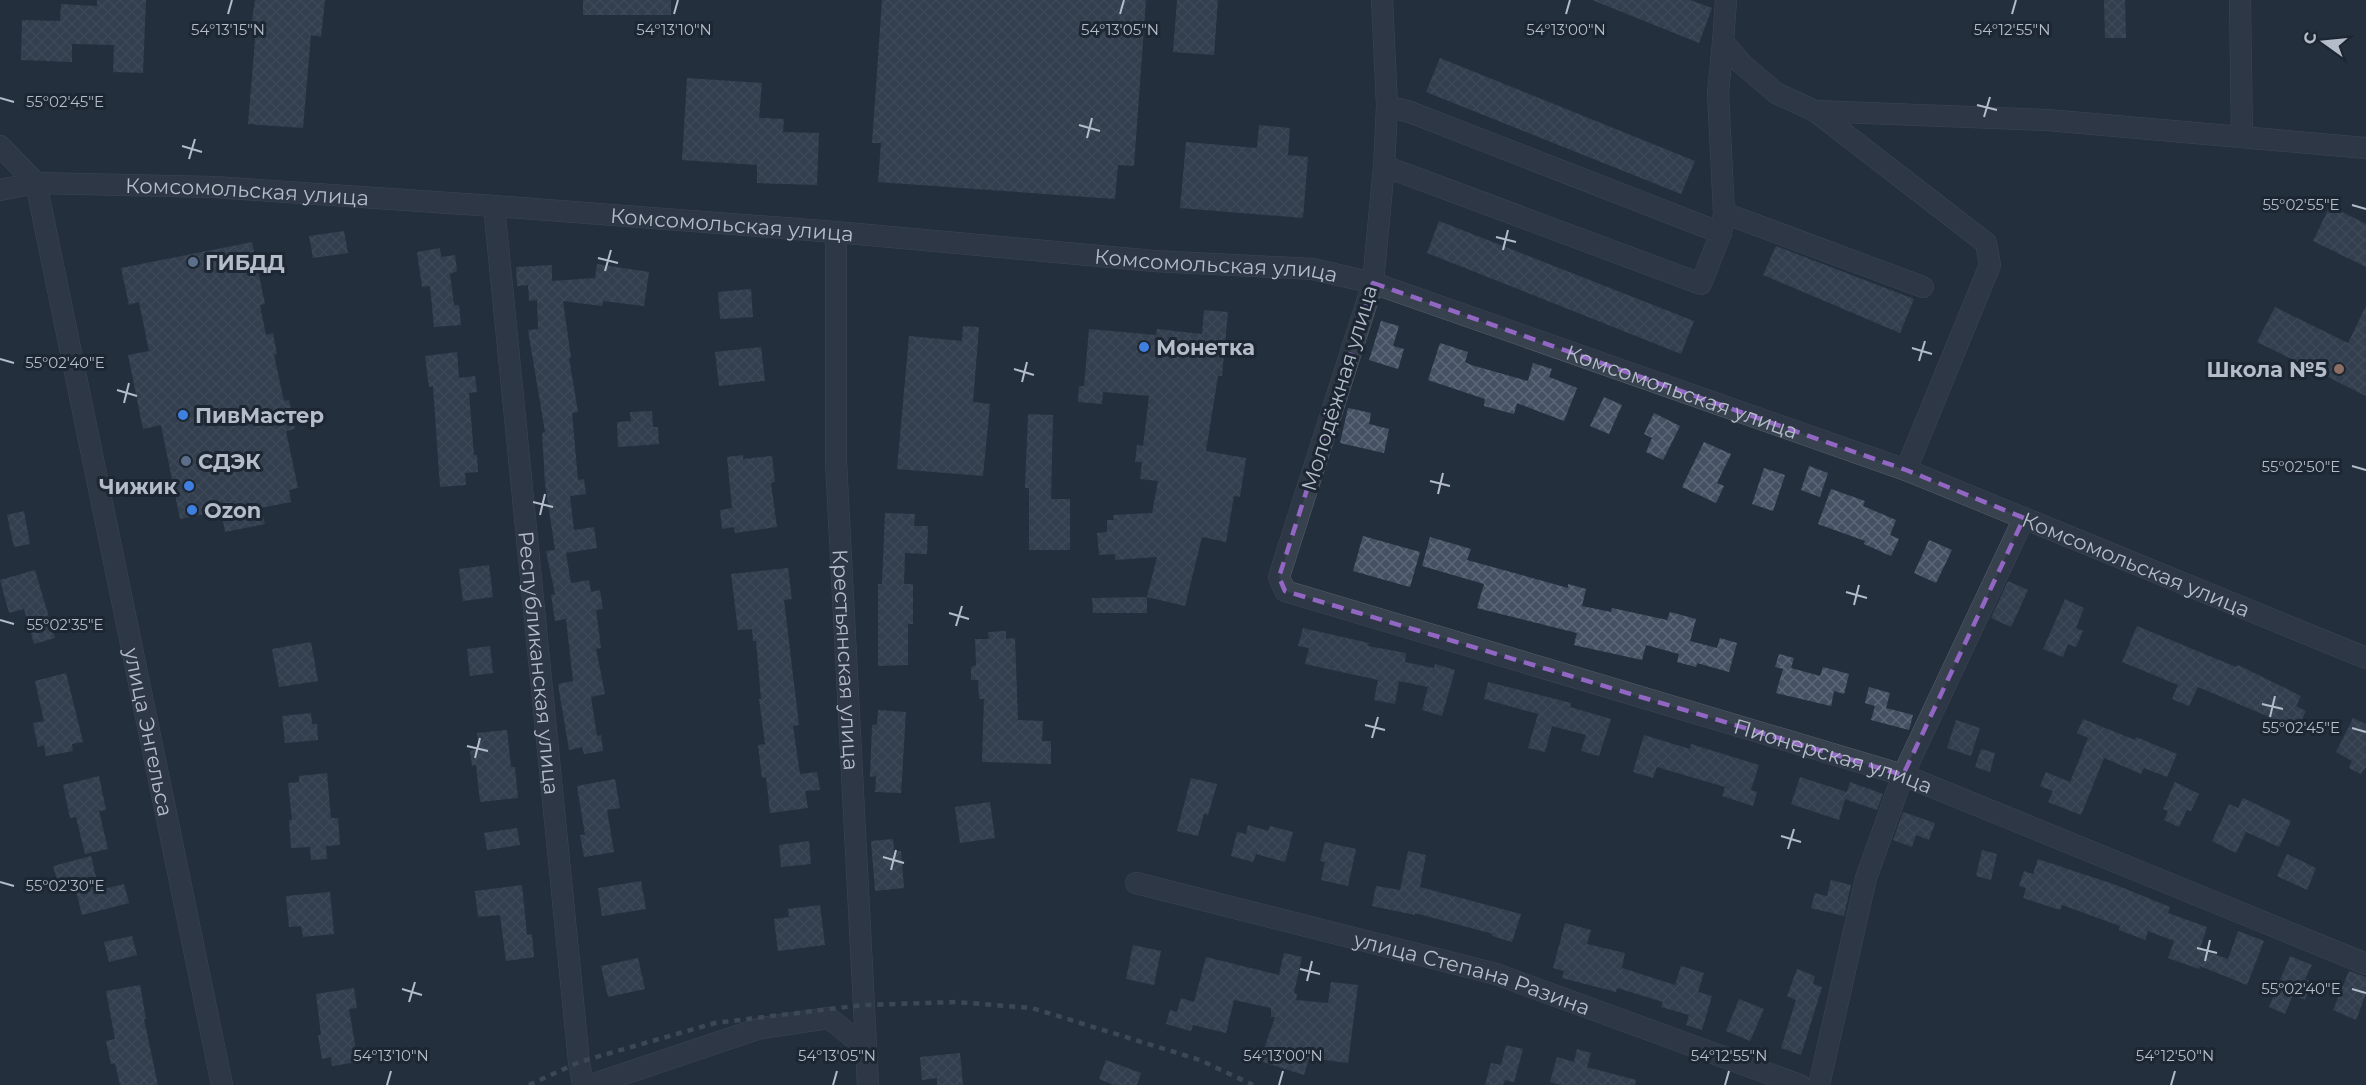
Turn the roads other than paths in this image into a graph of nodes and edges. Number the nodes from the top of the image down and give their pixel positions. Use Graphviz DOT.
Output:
graph roads {
  1 [pos="1383,0"];
  2 [pos="1726,0"];
  3 [pos="2240,0"];
  4 [pos="1723,42"];
  5 [pos="1387,106"];
  6 [pos="1815,111"];
  7 [pos="2242,137"];
  8 [pos="0,146"];
  9 [pos="2366,148"];
  10 [pos="1384,166"];
  11 [pos="36,183"];
  12 [pos="0,190"];
  13 [pos="494,206"];
  14 [pos="1723,223"];
  15 [pos="836,232"];
  16 [pos="1373,283"];
  17 [pos="1923,287"];
  18 [pos="1906,470"];
  19 [pos="2024,518"];
  20 [pos="1285,591"];
  21 [pos="2366,658"];
  22 [pos="1904,775"];
  23 [pos="1136,883"];
  24 [pos="2366,964"];
  25 [pos="866,1048"];
  26 [pos="222,1085"];
  27 [pos="584,1085"];
  28 [pos="591,1085"];
  29 [pos="868,1085"];
  30 [pos="1800,1085"];
  31 [pos="1819,1085"];
  1 -- 5 [label="street, Молодёжная улица"];
  2 -- 4 [label="street"];
  3 -- 7 [label="street"];
  4 -- 6 [label="street"];
  4 -- 14 [label="street"];
  5 -- 10 [label="street, Молодёжная улица"];
  5 -- 14 [label="street"];
  6 -- 7 [label="street"];
  6 -- 18 [label="street"];
  7 -- 9 [label="street"];
  8 -- 11 [label="street"];
  10 -- 14 [label="street"];
  10 -- 16 [label="street, Молодёжная улица"];
  11 -- 12 [label="street, Комсомольская улица"];
  11 -- 13 [label="street, Комсомольская улица"];
  11 -- 26 [label="street, улица Энгельса"];
  13 -- 15 [label="street, Комсомольская улица"];
  13 -- 27 [label="street, Республиканская улица"];
  14 -- 17 [label="street"];
  15 -- 16 [label="street, Комсомольская улица"];
  15 -- 25 [label="street, Крестьянская улица"];
  16 -- 18 [label="street, Комсомольская улица"];
  16 -- 20 [label="street, Молодёжная улица"];
  18 -- 19 [label="street, Комсомольская улица"];
  19 -- 21 [label="street, Комсомольская улица"];
  19 -- 22 [label="street"];
  20 -- 22 [label="street, Пионерская улица"];
  22 -- 24 [label="street, Пионерская улица"];
  22 -- 31 [label="street"];
  23 -- 30 [label="street, улица Степана Разина"];
  25 -- 28 [label="street"];
  25 -- 29 [label="street, Крестьянская улица"];
}
